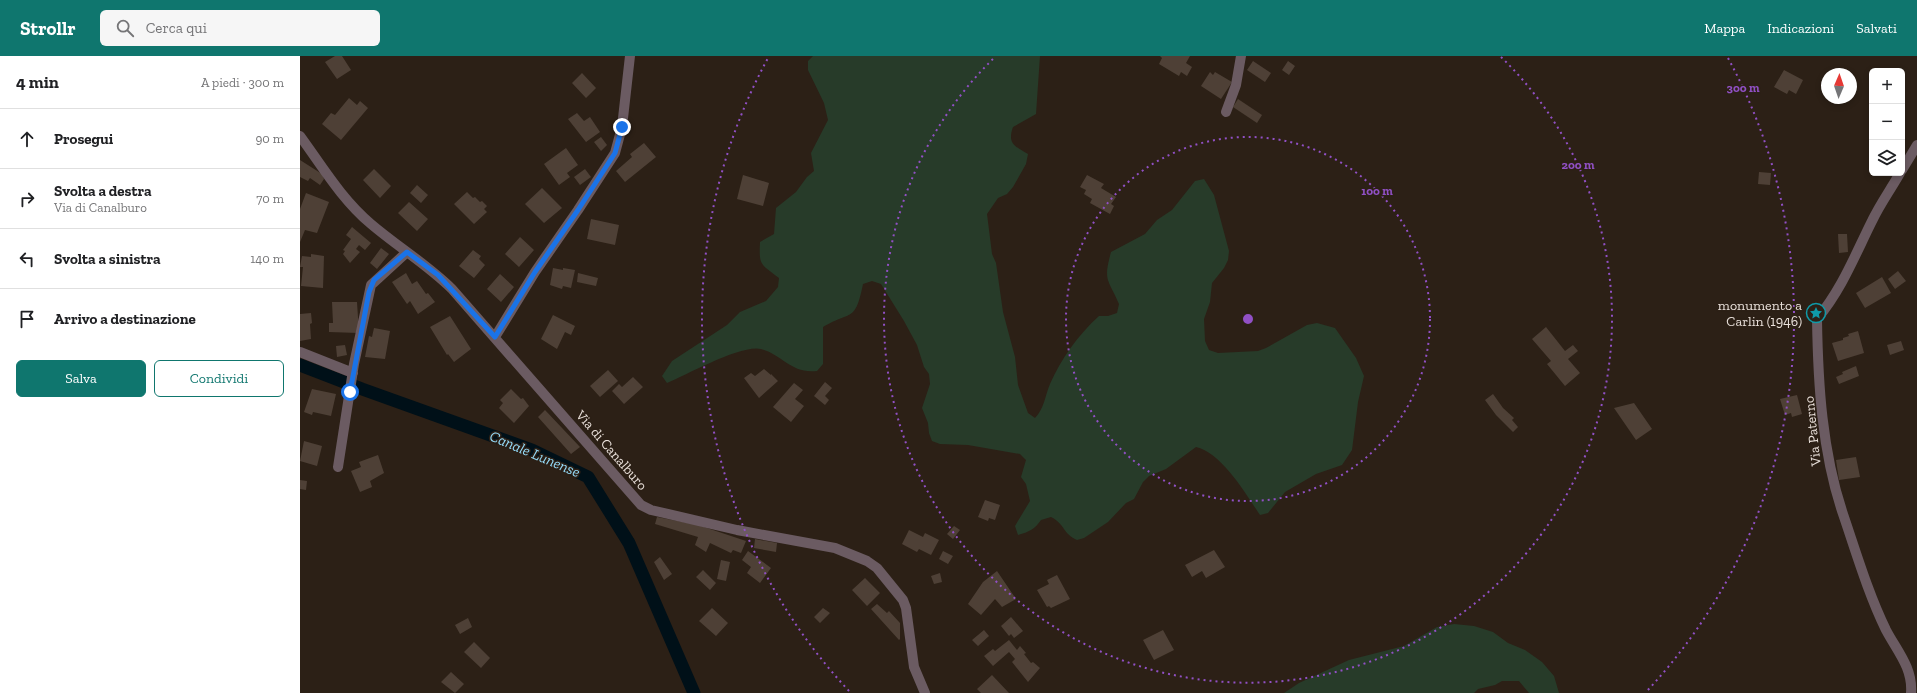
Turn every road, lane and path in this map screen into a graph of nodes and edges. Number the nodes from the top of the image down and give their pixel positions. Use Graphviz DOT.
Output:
graph roads {
  1 [pos="630,56"];
  2 [pos="1241,56"];
  3 [pos="1226,112"];
  4 [pos="300,136"];
  5 [pos="1917,145"];
  6 [pos="304,148"];
  7 [pos="1905,165"];
  8 [pos="1898,176"];
  9 [pos="407,252"];
  10 [pos="495,337"];
  11 [pos="300,352"];
  12 [pos="353,373"];
  13 [pos="338,467"];
  14 [pos="925,693"];
  15 [pos="1911,693"];
  1 -- 10 [label="street"];
  2 -- 3 [label="street"];
  4 -- 6 [label="street, Via di Canalburo"];
  5 -- 7 [label="street"];
  6 -- 9 [label="street, Via di Canalburo"];
  8 -- 15 [label="street, Via Paterno"];
  9 -- 10 [label="street, Via di Canalburo"];
  9 -- 12 [label="street"];
  10 -- 14 [label="street, Via di Canalburo"];
  11 -- 12 [label="street"];
  12 -- 13 [label="street"];
}
